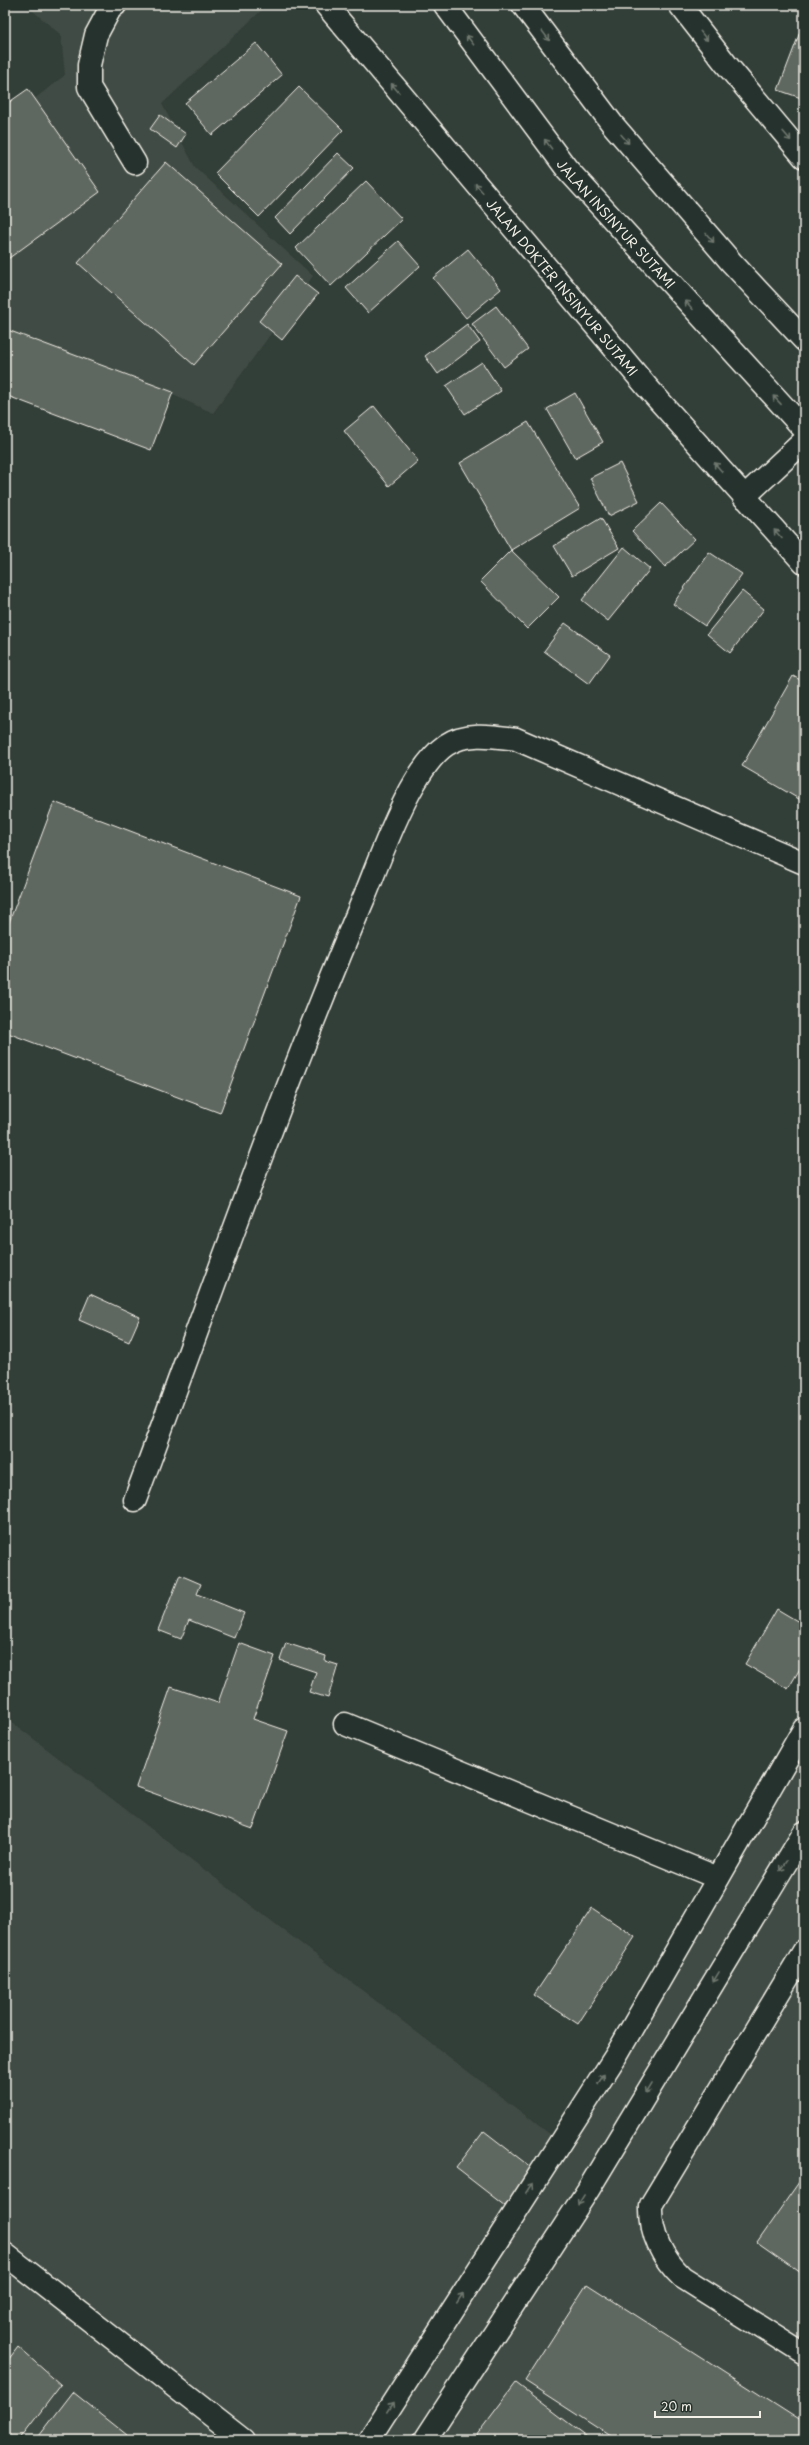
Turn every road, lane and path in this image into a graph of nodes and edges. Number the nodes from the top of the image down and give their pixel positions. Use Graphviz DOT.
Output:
graph roads {
  1 [pos="115,5"];
  2 [pos="326,5"];
  3 [pos="445,5"];
  4 [pos="523,5"];
  5 [pos="680,5"];
  6 [pos="804,157"];
  7 [pos="135,163"];
  8 [pos="804,340"];
  9 [pos="804,429"];
  10 [pos="804,441"];
  11 [pos="744,497"];
  12 [pos="804,563"];
  13 [pos="804,863"];
  14 [pos="135,1500"];
  15 [pos="346,1724"];
  16 [pos="804,1729"];
  17 [pos="804,1833"];
  18 [pos="718,1878"];
  19 [pos="804,1951"];
  20 [pos="5,2254"];
  21 [pos="804,2354"];
  22 [pos="243,2440"];
  23 [pos="369,2440"];
  24 [pos="426,2440"];
  1 -- 7 [label="main road"];
  11 -- 2 [label="main road, JALAN DOKTER INSINYUR SUTAMI, one-way"];
  9 -- 3 [label="main road, JALAN INSINYUR SUTAMI, one-way"];
  4 -- 8 [label="main road, one-way"];
  5 -- 6 [label="main road, one-way"];
  10 -- 11 [label="main road"];
  12 -- 11 [label="main road, JALAN DOKTER INSINYUR SUTAMI, one-way"];
  13 -- 14 [label="main road"];
  15 -- 18 [label="main road"];
  16 -- 18 [label="main road"];
  17 -- 24 [label="main road, one-way"];
  23 -- 18 [label="main road, one-way"];
  19 -- 21 [label="main road"];
  20 -- 22 [label="main road"];
}
